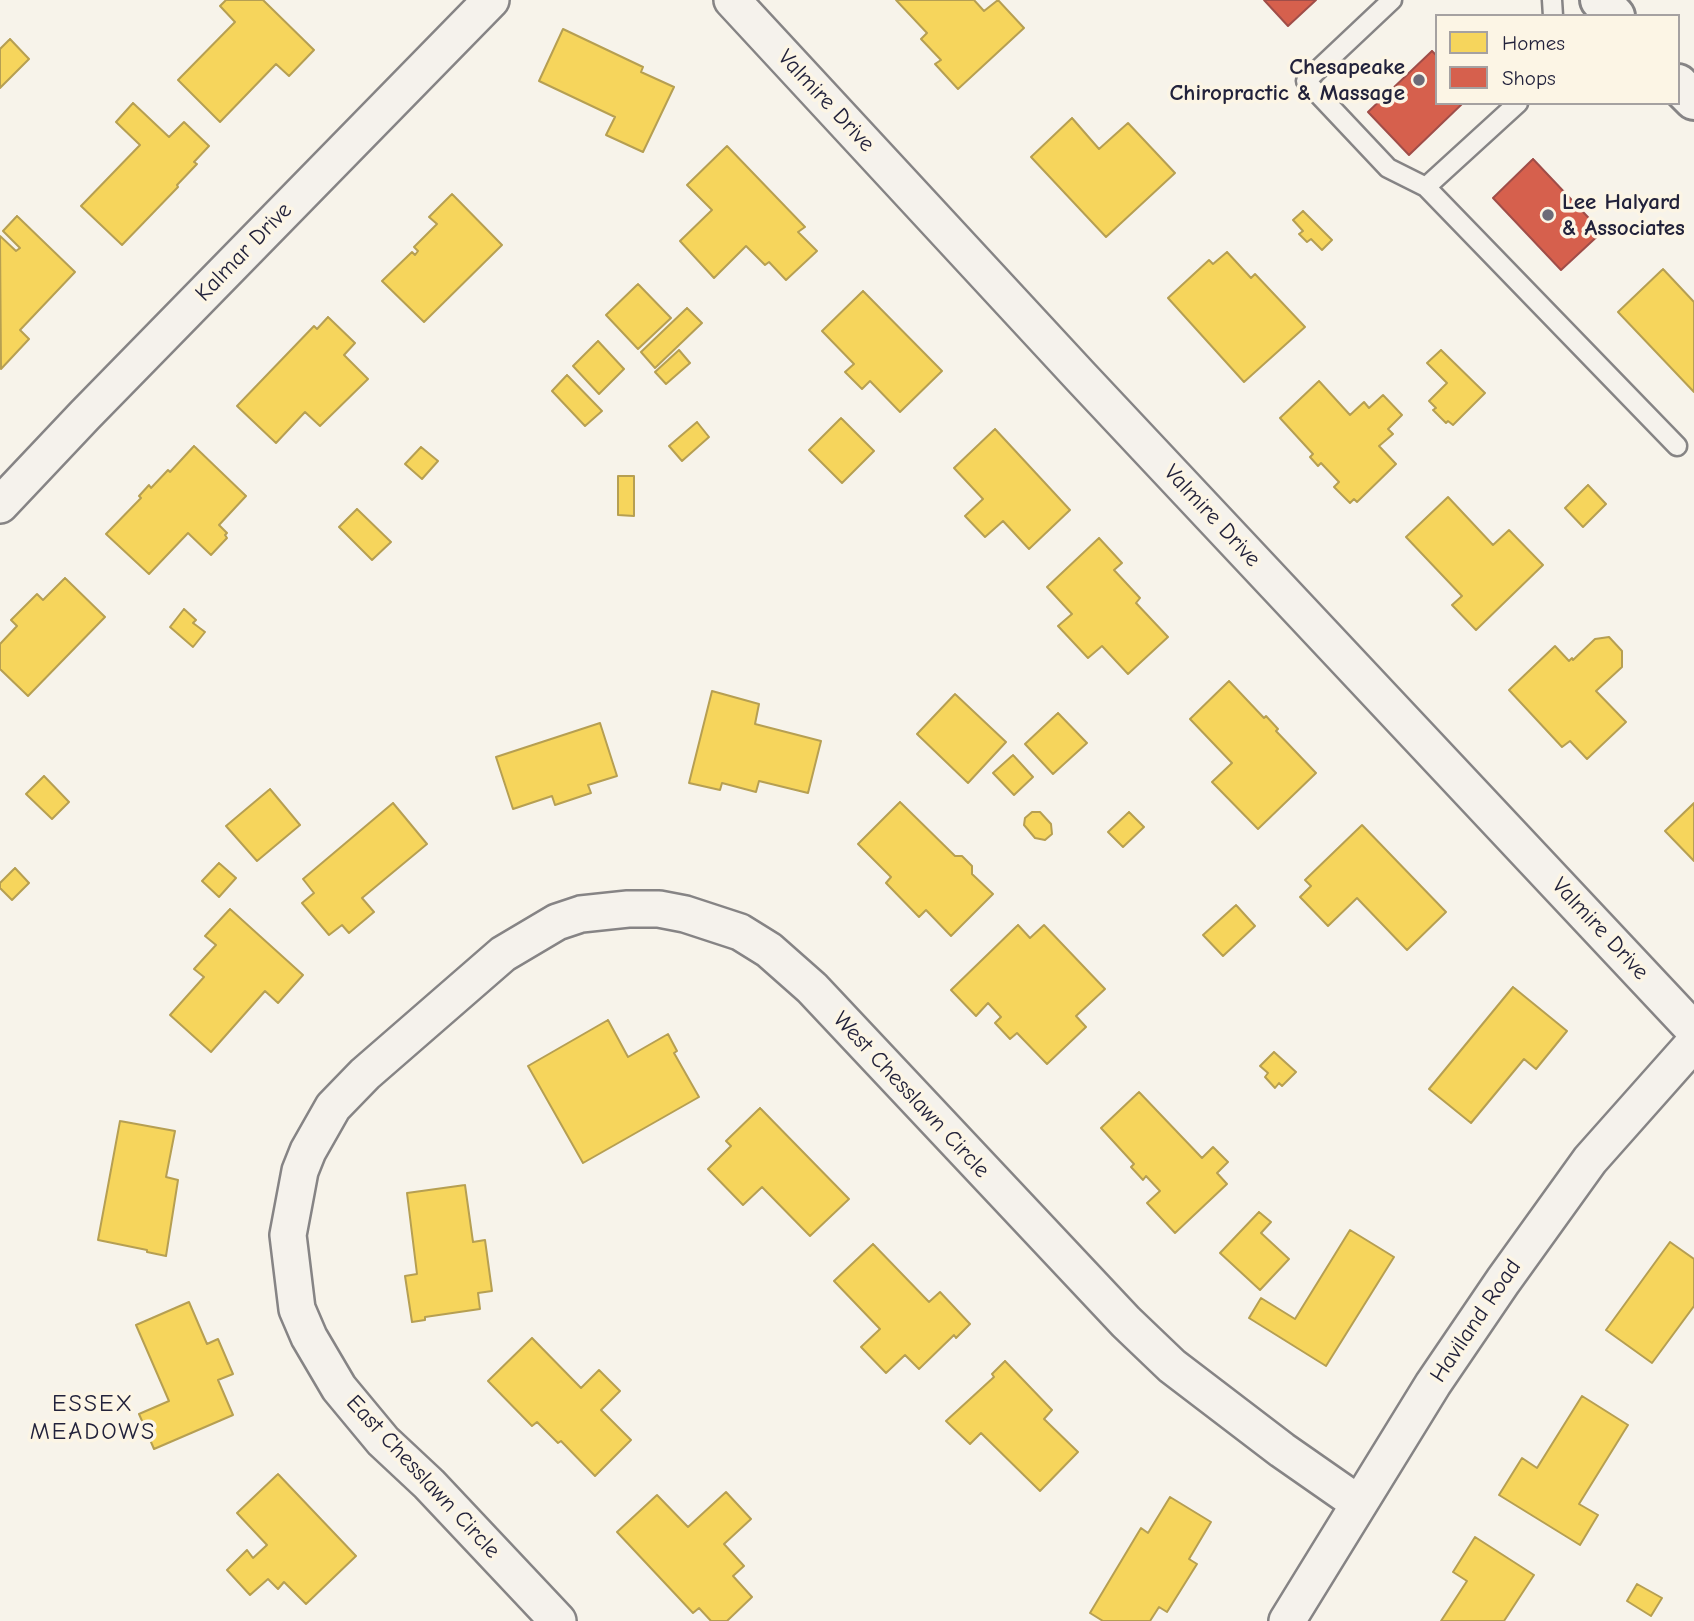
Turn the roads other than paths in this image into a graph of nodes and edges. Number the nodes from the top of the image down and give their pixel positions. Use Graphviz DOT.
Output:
graph roads {
  1 [pos="491,0"];
  2 [pos="732,0"];
  3 [pos="1392,0"];
  4 [pos="1600,0"];
  5 [pos="1613,14"];
  6 [pos="1680,86"];
  7 [pos="1694,100"];
  8 [pos="1516,105"];
  9 [pos="1426,187"];
  10 [pos="1676,446"];
  11 [pos="0,505"];
  12 [pos="1694,1030"];
  13 [pos="413,1033"];
  14 [pos="1694,1043"];
  15 [pos="1358,1503"];
  16 [pos="558,1621"];
  17 [pos="1287,1621"];
  1 -- 11 [label="street, Kalmar Drive"];
  2 -- 12 [label="street, Valmire Drive"];
  3 -- 9 [label="lane"];
  4 -- 5 [label="main road"];
  6 -- 7 [label="main road"];
  8 -- 9 [label="lane"];
  9 -- 10 [label="lane"];
  13 -- 15 [label="street, West Chesslawn Circle"];
  13 -- 16 [label="street, East Chesslawn Circle"];
  14 -- 15 [label="street, Haviland Road"];
  15 -- 17 [label="street, Haviland Road"];
}
